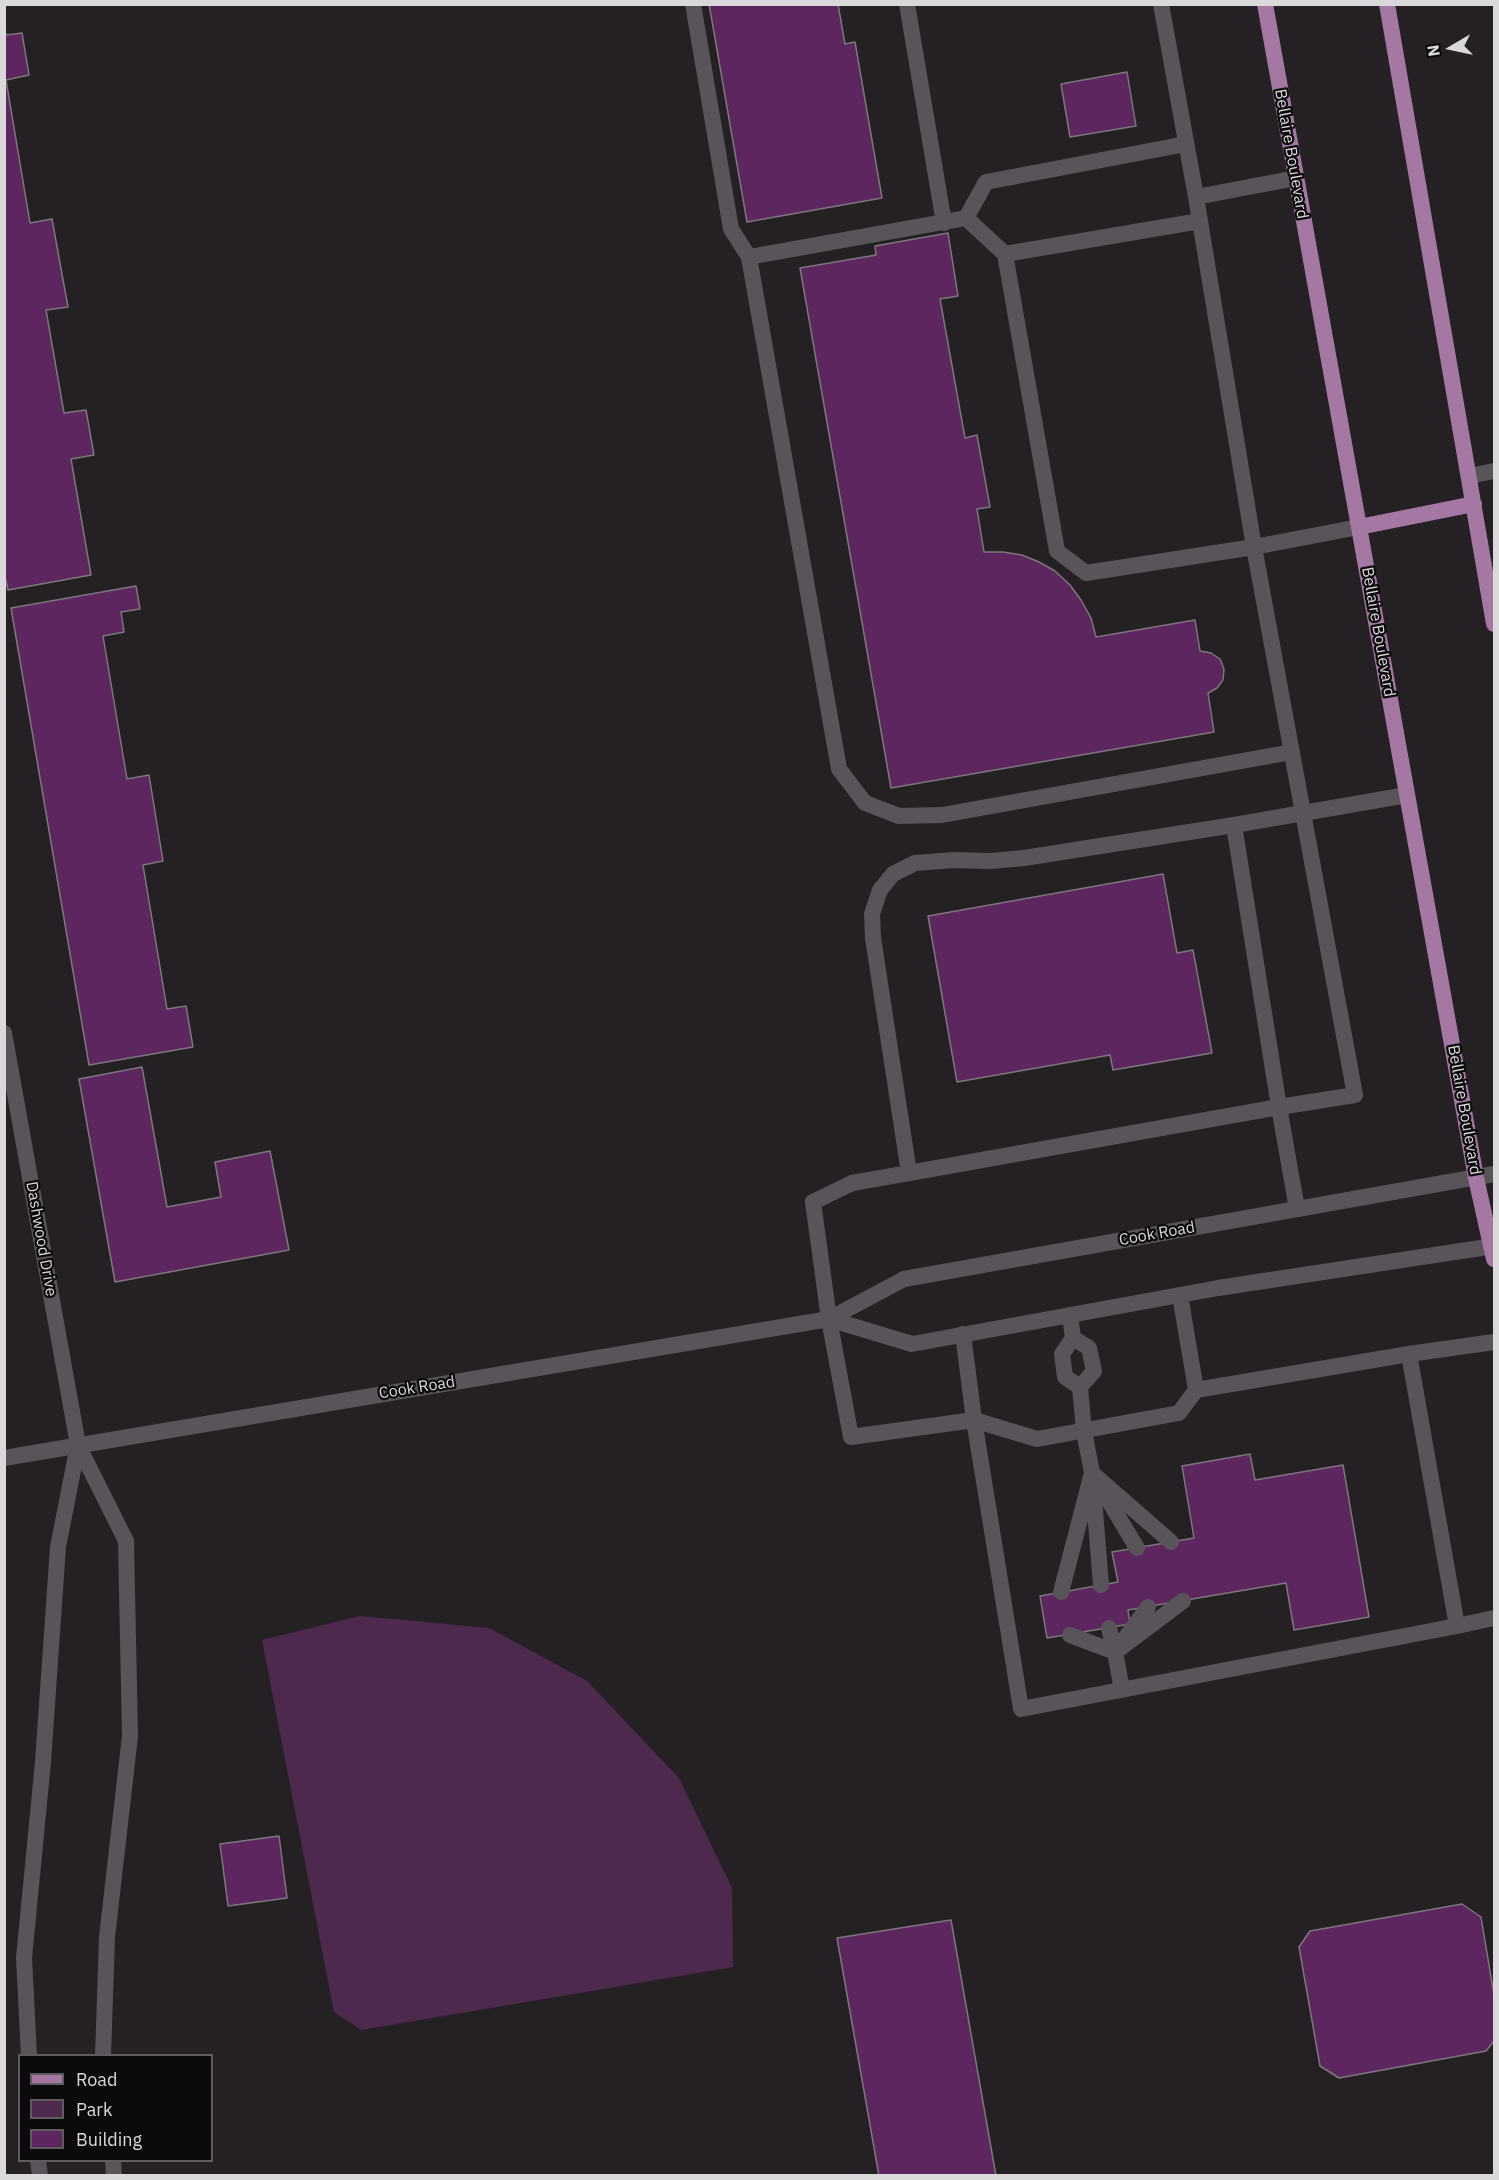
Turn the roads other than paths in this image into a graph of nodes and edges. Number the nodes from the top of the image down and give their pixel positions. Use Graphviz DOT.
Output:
graph roads {
  1 [pos="693,4"];
  2 [pos="907,4"];
  3 [pos="1161,4"];
  4 [pos="1265,4"];
  5 [pos="1387,4"];
  6 [pos="1186,144"];
  7 [pos="1296,178"];
  8 [pos="1196,197"];
  9 [pos="966,218"];
  10 [pos="1200,221"];
  11 [pos="944,223"];
  12 [pos="1005,254"];
  13 [pos="749,257"];
  14 [pos="1494,471"];
  15 [pos="1469,476"];
  16 [pos="1474,504"];
  17 [pos="1359,527"];
  18 [pos="1254,547"];
  19 [pos="1488,552"];
  20 [pos="1494,624"];
  21 [pos="1292,752"];
  22 [pos="1407,795"];
  23 [pos="1303,814"];
  24 [pos="1234,825"];
  25 [pos="4,1034"];
  26 [pos="1279,1107"];
  27 [pos="909,1173"];
  28 [pos="1494,1174"];
  29 [pos="1476,1178"];
  30 [pos="1297,1209"];
  31 [pos="1494,1250"];
  32 [pos="1180,1294"];
  33 [pos="1070,1315"];
  34 [pos="829,1319"];
  35 [pos="963,1334"];
  36 [pos="1073,1338"];
  37 [pos="1494,1342"];
  38 [pos="1409,1354"];
  39 [pos="1080,1387"];
  40 [pos="1196,1390"];
  41 [pos="974,1420"];
  42 [pos="1084,1431"];
  43 [pos="78,1445"];
  44 [pos="4,1458"];
  45 [pos="1092,1473"];
  46 [pos="1171,1542"];
  47 [pos="1137,1548"];
  48 [pos="1101,1585"];
  49 [pos="1061,1592"];
  50 [pos="1183,1601"];
  51 [pos="1149,1607"];
  52 [pos="1494,1618"];
  53 [pos="1457,1626"];
  54 [pos="1110,1628"];
  55 [pos="1070,1635"];
  56 [pos="1115,1652"];
  57 [pos="1122,1689"];
  58 [pos="29,2054"];
  59 [pos="103,2054"];
  1 -- 13 [label="street"];
  2 -- 11 [label="street"];
  3 -- 6 [label="street"];
  4 -- 7 [label="main road, Bellaire Boulevard"];
  5 -- 15 [label="main road"];
  6 -- 8 [label="street"];
  6 -- 9 [label="street"];
  7 -- 8 [label="street"];
  7 -- 17 [label="main road, Bellaire Boulevard"];
  8 -- 10 [label="street"];
  9 -- 11 [label="street"];
  9 -- 12 [label="street"];
  10 -- 12 [label="street"];
  10 -- 18 [label="street"];
  11 -- 13 [label="street"];
  12 -- 18 [label="street"];
  13 -- 21 [label="street"];
  14 -- 15 [label="street"];
  15 -- 16 [label="main road"];
  16 -- 17 [label="main road"];
  16 -- 19 [label="main road"];
  17 -- 18 [label="street"];
  17 -- 22 [label="main road, Bellaire Boulevard"];
  18 -- 21 [label="street"];
  19 -- 20 [label="main road"];
  21 -- 23 [label="street"];
  22 -- 23 [label="street"];
  22 -- 29 [label="main road, Bellaire Boulevard"];
  23 -- 24 [label="street"];
  23 -- 26 [label="street"];
  24 -- 26 [label="street"];
  24 -- 27 [label="street"];
  25 -- 43 [label="street, Dashwood Drive"];
  26 -- 27 [label="street"];
  26 -- 30 [label="street"];
  27 -- 34 [label="street"];
  28 -- 29 [label="street, Cook Road"];
  29 -- 30 [label="street, Cook Road"];
  29 -- 31 [label="main road, Bellaire Boulevard"];
  30 -- 34 [label="street, Cook Road"];
  31 -- 32 [label="street, Cook Road"];
  32 -- 33 [label="street, Cook Road"];
  32 -- 40 [label="street"];
  33 -- 35 [label="street, Cook Road"];
  33 -- 36 [label="street"];
  34 -- 35 [label="street, Cook Road"];
  34 -- 41 [label="street"];
  34 -- 43 [label="street, Cook Road"];
  35 -- 41 [label="street"];
  36 -- 39 [label="street"];
  36 -- 39 [label="street"];
  37 -- 38 [label="street"];
  38 -- 40 [label="street"];
  38 -- 53 [label="street"];
  39 -- 42 [label="street"];
  40 -- 42 [label="street"];
  41 -- 42 [label="street"];
  41 -- 57 [label="street"];
  42 -- 45 [label="street"];
  43 -- 44 [label="street, Cook Road"];
  43 -- 58 [label="street"];
  43 -- 59 [label="street"];
  45 -- 46 [label="street"];
  45 -- 47 [label="street"];
  45 -- 48 [label="street"];
  45 -- 49 [label="street"];
  50 -- 56 [label="street"];
  51 -- 56 [label="street"];
  52 -- 53 [label="street"];
  53 -- 57 [label="street"];
  54 -- 56 [label="street"];
  55 -- 56 [label="street"];
  56 -- 57 [label="street"];
}
